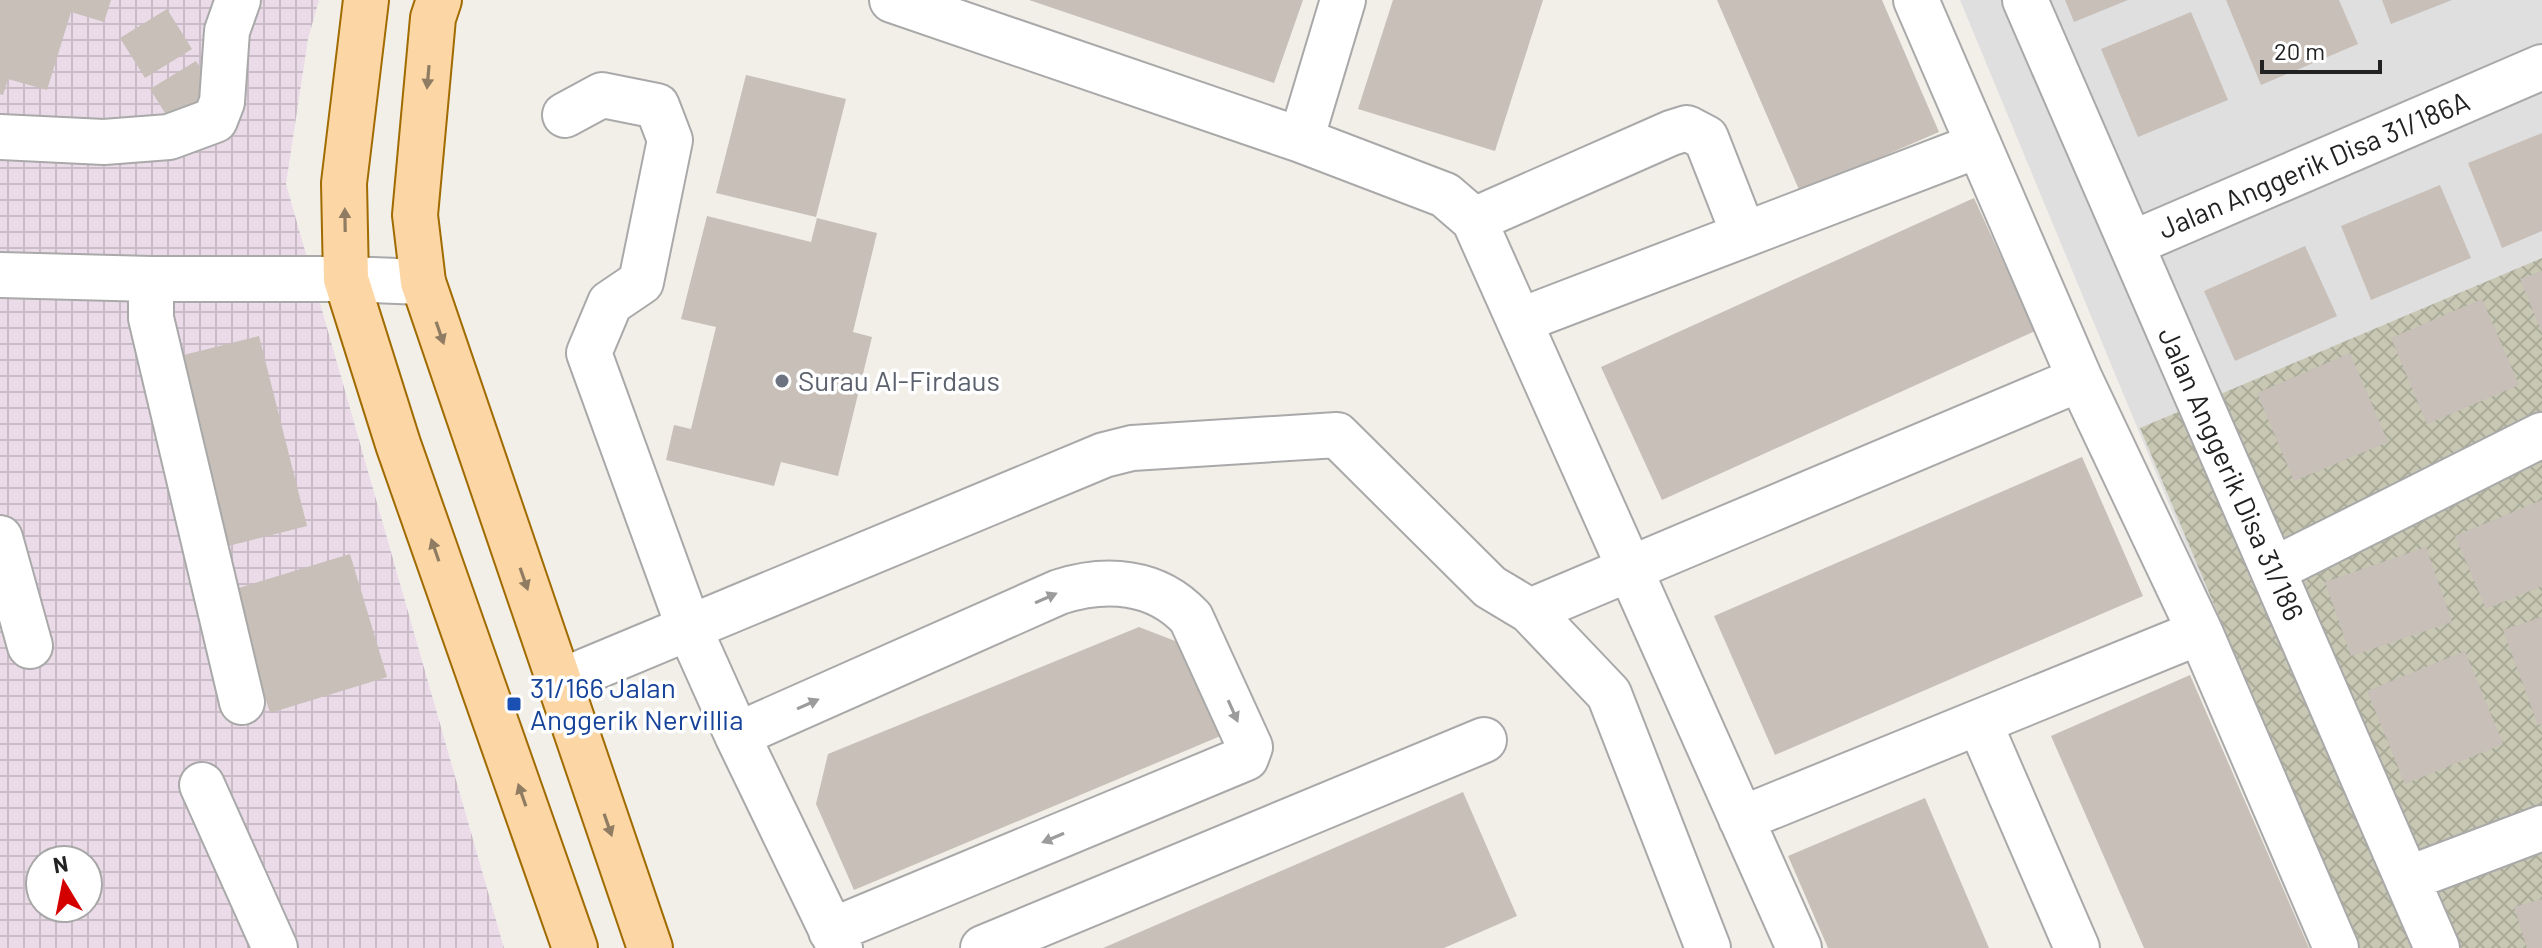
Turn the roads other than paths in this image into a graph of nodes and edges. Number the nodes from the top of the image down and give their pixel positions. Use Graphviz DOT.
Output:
graph roads {
  1 [pos="238,0"];
  2 [pos="366,0"];
  3 [pos="439,0"];
  4 [pos="892,0"];
  5 [pos="1343,0"];
  6 [pos="1916,0"];
  7 [pos="2025,0"];
  8 [pos="2542,67"];
  9 [pos="565,115"];
  10 [pos="0,137"];
  11 [pos="1301,140"];
  12 [pos="1979,145"];
  13 [pos="1474,220"];
  14 [pos="1744,235"];
  15 [pos="2131,244"];
  16 [pos="0,275"];
  17 [pos="151,279"];
  18 [pos="346,279"];
  19 [pos="423,282"];
  20 [pos="1519,321"];
  21 [pos="2080,379"];
  22 [pos="2542,435"];
  23 [pos="0,538"];
  24 [pos="1630,569"];
  25 [pos="2273,570"];
  26 [pos="1530,611"];
  27 [pos="689,628"];
  28 [pos="2200,632"];
  29 [pos="30,646"];
  30 [pos="559,682"];
  31 [pos="242,702"];
  32 [pos="1979,722"];
  33 [pos="737,735"];
  34 [pos="1484,740"];
  35 [pos="202,785"];
  36 [pos="1741,819"];
  37 [pos="2542,828"];
  38 [pos="2407,879"];
  39 [pos="836,939"];
  40 [pos="1012,943"];
  41 [pos="275,948"];
  42 [pos="575,948"];
  43 [pos="650,948"];
  44 [pos="1708,948"];
  45 [pos="1799,948"];
  46 [pos="2077,948"];
  47 [pos="2336,948"];
  48 [pos="2437,948"];
  1 -- 10 [label="street"];
  18 -- 2 [label="main road, one-way"];
  3 -- 19 [label="main road, one-way"];
  4 -- 11 [label="street"];
  5 -- 11 [label="street"];
  6 -- 12 [label="street"];
  7 -- 15 [label="street, Jalan Anggerik Disa 31/186"];
  8 -- 15 [label="street, Jalan Anggerik Disa 31/186A"];
  9 -- 27 [label="street"];
  11 -- 13 [label="street"];
  12 -- 14 [label="street"];
  12 -- 21 [label="street"];
  13 -- 14 [label="street"];
  13 -- 20 [label="street"];
  14 -- 20 [label="street"];
  15 -- 25 [label="street, Jalan Anggerik Disa 31/186"];
  16 -- 17 [label="street"];
  17 -- 18 [label="street"];
  17 -- 31 [label="street"];
  18 -- 19 [label="street"];
  42 -- 18 [label="main road, one-way"];
  19 -- 30 [label="main road, one-way"];
  20 -- 24 [label="street"];
  21 -- 24 [label="street"];
  21 -- 28 [label="street"];
  22 -- 25 [label="street"];
  23 -- 29 [label="street"];
  24 -- 26 [label="street"];
  24 -- 36 [label="street"];
  25 -- 38 [label="street, Jalan Anggerik Disa 31/186"];
  26 -- 27 [label="street"];
  26 -- 44 [label="street"];
  27 -- 30 [label="street"];
  27 -- 33 [label="street"];
  28 -- 32 [label="street"];
  28 -- 47 [label="street"];
  30 -- 43 [label="main road, one-way"];
  32 -- 36 [label="street"];
  32 -- 46 [label="street"];
  33 -- 39 [label="street"];
  33 -- 39 [label="street, one-way"];
  34 -- 40 [label="street"];
  35 -- 41 [label="street"];
  36 -- 45 [label="street"];
  37 -- 38 [label="street"];
  38 -- 48 [label="street, Jalan Anggerik Disa 31/186"];
}
